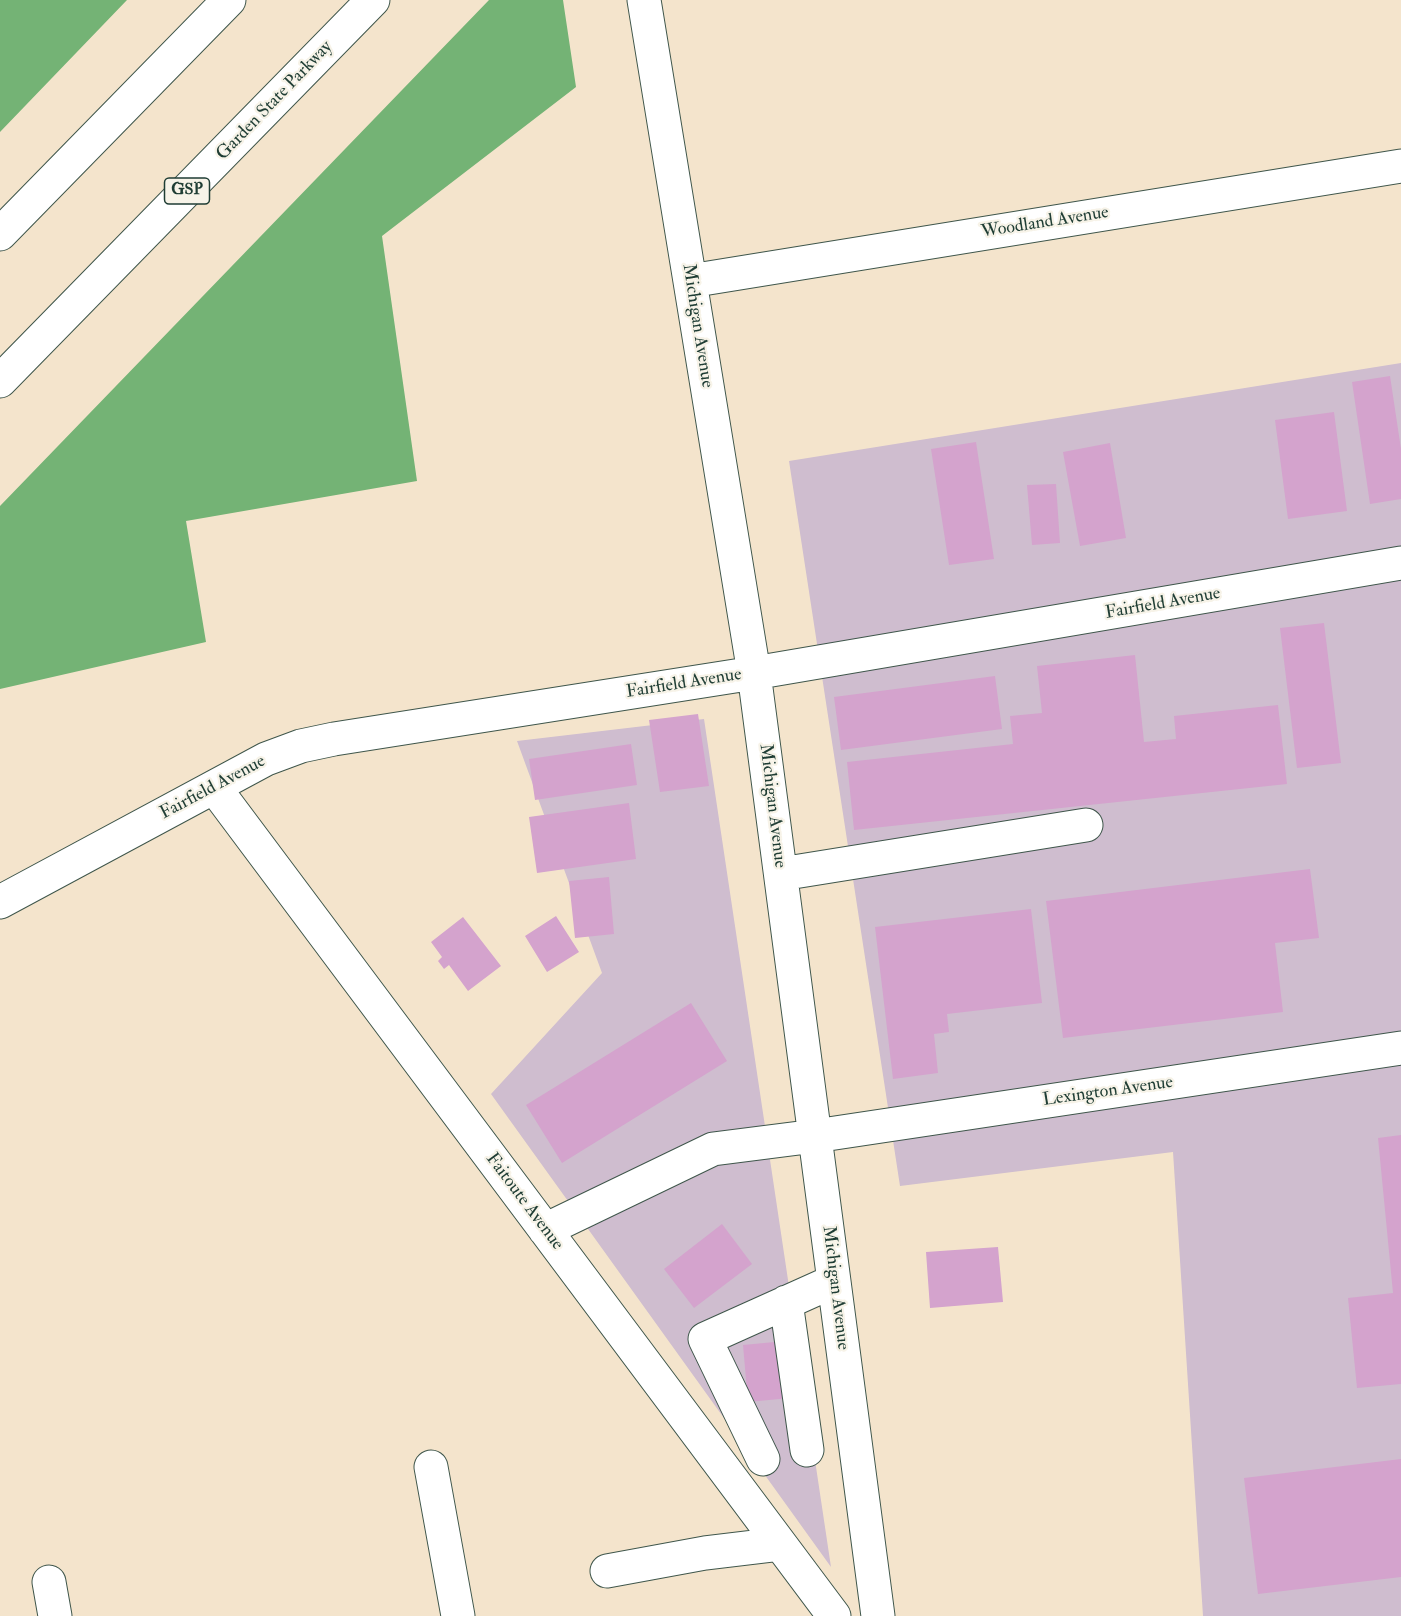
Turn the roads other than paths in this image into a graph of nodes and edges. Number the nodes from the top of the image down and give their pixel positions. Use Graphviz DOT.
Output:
graph roads {
  1 [pos="229,0"];
  2 [pos="373,0"];
  3 [pos="644,0"];
  4 [pos="1401,166"];
  5 [pos="0,234"];
  6 [pos="690,281"];
  7 [pos="0,381"];
  8 [pos="1401,563"];
  9 [pos="754,673"];
  10 [pos="214,787"];
  11 [pos="1086,825"];
  12 [pos="781,874"];
  13 [pos="0,902"];
  14 [pos="1401,1048"];
  15 [pos="816,1136"];
  16 [pos="545,1230"];
  17 [pos="834,1281"];
  18 [pos="786,1302"];
  19 [pos="856,1445"];
  20 [pos="807,1450"];
  21 [pos="764,1459"];
  22 [pos="431,1467"];
  23 [pos="730,1477"];
  24 [pos="780,1544"];
  25 [pos="607,1570"];
  26 [pos="49,1582"];
  27 [pos="55,1616"];
  28 [pos="458,1616"];
  29 [pos="834,1616"];
  30 [pos="878,1616"];
  1 -- 5 [label="main road"];
  2 -- 7 [label="main road, Garden State Parkway / GSP"];
  3 -- 6 [label="main road, Michigan Avenue"];
  4 -- 6 [label="main road, Woodland Avenue"];
  6 -- 9 [label="main road, Michigan Avenue"];
  8 -- 9 [label="main road, Fairfield Avenue"];
  9 -- 10 [label="main road, Fairfield Avenue"];
  9 -- 12 [label="main road, Michigan Avenue"];
  10 -- 13 [label="main road, Fairfield Avenue"];
  10 -- 16 [label="main road, Faitoute Avenue"];
  11 -- 12 [label="main road"];
  12 -- 15 [label="main road, Michigan Avenue"];
  14 -- 15 [label="main road, Lexington Avenue"];
  15 -- 16 [label="main road, Lexington Avenue"];
  15 -- 17 [label="main road, Michigan Avenue"];
  16 -- 23 [label="main road, Faitoute Avenue"];
  17 -- 18 [label="main road"];
  17 -- 19 [label="main road, Michigan Avenue"];
  18 -- 20 [label="main road"];
  18 -- 21 [label="main road"];
  19 -- 20 [label="main road"];
  19 -- 30 [label="main road, Michigan Avenue"];
  20 -- 21 [label="main road"];
  21 -- 23 [label="main road"];
  22 -- 28 [label="main road"];
  23 -- 24 [label="main road, Faitoute Avenue"];
  24 -- 25 [label="main road"];
  24 -- 29 [label="main road, Faitoute Avenue"];
  26 -- 27 [label="main road"];
}
